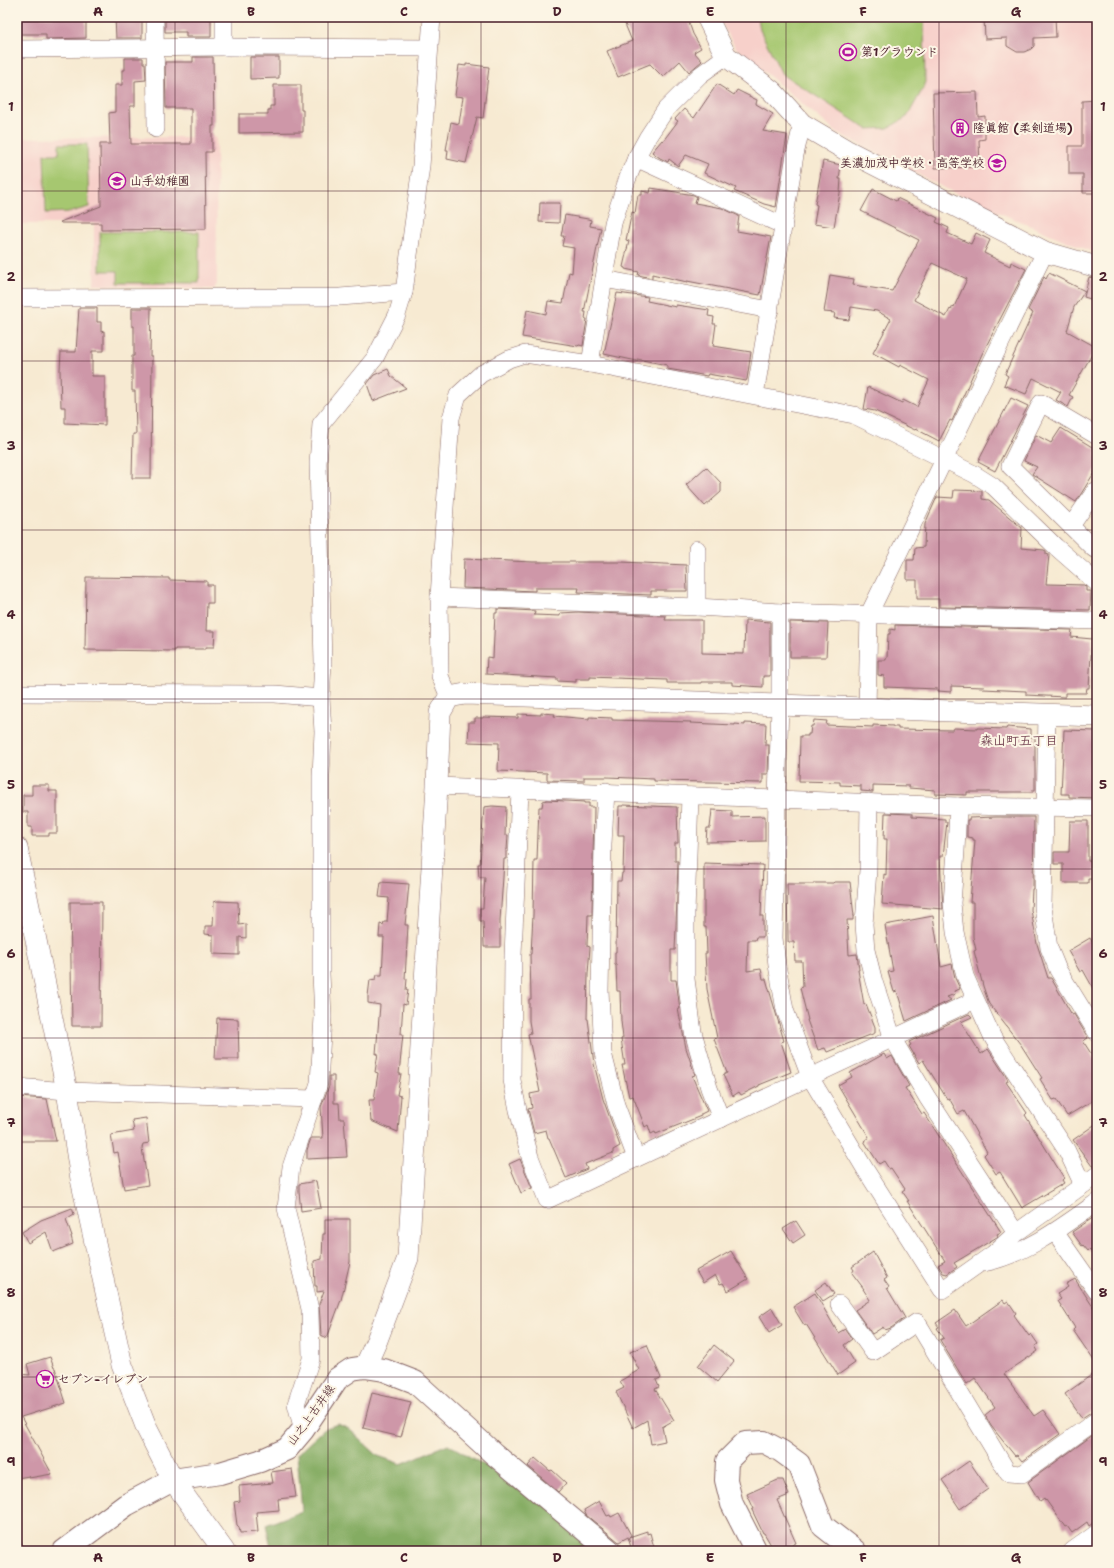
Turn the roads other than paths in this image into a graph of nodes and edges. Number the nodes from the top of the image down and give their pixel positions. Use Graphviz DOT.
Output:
graph roads {
  1 [pos="155,17"];
  2 [pos="224,17"];
  3 [pos="432,17"];
  4 [pos="707,17"];
  5 [pos="224,47"];
  6 [pos="156,48"];
  7 [pos="429,48"];
  8 [pos="17,49"];
  9 [pos="726,56"];
  10 [pos="802,124"];
  11 [pos="156,129"];
  12 [pos="636,158"];
  13 [pos="784,226"];
  14 [pos="1045,252"];
  15 [pos="1097,267"];
  16 [pos="604,279"];
  17 [pos="404,292"];
  18 [pos="17,298"];
  19 [pos="770,310"];
  20 [pos="590,364"];
  21 [pos="755,395"];
  22 [pos="1097,436"];
  23 [pos="944,459"];
  24 [pos="1097,492"];
  25 [pos="1071,526"];
  26 [pos="697,549"];
  27 [pos="1097,549"];
  28 [pos="1097,583"];
  29 [pos="439,597"];
  30 [pos="697,607"];
  31 [pos="780,612"];
  32 [pos="869,614"];
  33 [pos="1097,621"];
  34 [pos="17,692"];
  35 [pos="449,697"];
  36 [pos="321,698"];
  37 [pos="780,705"];
  38 [pos="867,708"];
  39 [pos="1047,715"];
  40 [pos="1097,716"];
  41 [pos="437,786"];
  42 [pos="520,790"];
  43 [pos="606,792"];
  44 [pos="690,796"];
  45 [pos="776,798"];
  46 [pos="869,802"];
  47 [pos="958,806"];
  48 [pos="1045,806"];
  49 [pos="1097,808"];
  50 [pos="17,848"];
  51 [pos="975,1000"];
  52 [pos="1097,1033"];
  53 [pos="893,1038"];
  54 [pos="810,1077"];
  55 [pos="17,1088"];
  56 [pos="67,1091"];
  57 [pos="314,1099"];
  58 [pos="721,1119"];
  59 [pos="636,1158"];
  60 [pos="1097,1175"];
  61 [pos="1083,1184"];
  62 [pos="1097,1202"];
  63 [pos="1055,1232"];
  64 [pos="1016,1233"];
  65 [pos="978,1264"];
  66 [pos="1097,1292"];
  67 [pos="839,1304"];
  68 [pos="365,1367"];
  69 [pos="1097,1420"];
  70 [pos="303,1430"];
  71 [pos="173,1480"];
  72 [pos="1097,1532"];
  73 [pos="64,1551"];
  74 [pos="224,1551"];
  75 [pos="610,1551"];
  76 [pos="756,1551"];
  77 [pos="855,1551"];
  78 [pos="1072,1551"];
  1 -- 6 [label="street"];
  2 -- 5 [label="street"];
  3 -- 7 [label="street"];
  4 -- 9 [label="street"];
  5 -- 6 [label="street"];
  5 -- 7 [label="street"];
  6 -- 8 [label="street"];
  6 -- 11 [label="street"];
  7 -- 17 [label="street"];
  9 -- 10 [label="street"];
  9 -- 12 [label="street"];
  10 -- 13 [label="street"];
  10 -- 14 [label="street"];
  12 -- 13 [label="street"];
  12 -- 16 [label="street"];
  13 -- 19 [label="street"];
  14 -- 15 [label="street"];
  14 -- 23 [label="street"];
  16 -- 19 [label="street"];
  16 -- 20 [label="street"];
  17 -- 18 [label="street"];
  17 -- 36 [label="street"];
  19 -- 21 [label="street"];
  20 -- 21 [label="street"];
  20 -- 29 [label="street"];
  21 -- 23 [label="street"];
  22 -- 25 [label="street"];
  23 -- 28 [label="street"];
  23 -- 32 [label="street"];
  24 -- 25 [label="street"];
  25 -- 27 [label="street"];
  26 -- 30 [label="street"];
  29 -- 30 [label="street"];
  29 -- 35 [label="street"];
  30 -- 31 [label="street"];
  31 -- 32 [label="street"];
  31 -- 37 [label="street"];
  32 -- 33 [label="street"];
  32 -- 38 [label="street"];
  34 -- 36 [label="street"];
  35 -- 37 [label="street"];
  35 -- 41 [label="street"];
  36 -- 57 [label="street"];
  37 -- 38 [label="street"];
  37 -- 45 [label="street"];
  38 -- 39 [label="street"];
  39 -- 40 [label="street"];
  39 -- 48 [label="street"];
  41 -- 42 [label="street"];
  41 -- 68 [label="street"];
  42 -- 43 [label="street"];
  42 -- 59 [label="street"];
  43 -- 44 [label="street"];
  43 -- 59 [label="street"];
  44 -- 45 [label="street"];
  44 -- 58 [label="street"];
  45 -- 46 [label="street"];
  45 -- 54 [label="street"];
  46 -- 47 [label="street"];
  46 -- 53 [label="street"];
  47 -- 48 [label="street"];
  47 -- 51 [label="street"];
  48 -- 49 [label="street"];
  48 -- 52 [label="street"];
  50 -- 56 [label="street"];
  51 -- 53 [label="street"];
  51 -- 61 [label="street"];
  53 -- 54 [label="street"];
  53 -- 64 [label="street"];
  54 -- 58 [label="street"];
  54 -- 65 [label="street"];
  55 -- 56 [label="street"];
  56 -- 57 [label="street"];
  56 -- 71 [label="street"];
  57 -- 70 [label="street"];
  58 -- 59 [label="street"];
  60 -- 61 [label="street"];
  61 -- 64 [label="street"];
  62 -- 63 [label="street"];
  63 -- 65 [label="street"];
  63 -- 66 [label="street"];
  64 -- 65 [label="street"];
  67 -- 69 [label="street"];
  68 -- 70 [label="main road, 山之上古井線"];
  68 -- 75 [label="main road, 山之上古井線"];
  70 -- 71 [label="main road, 山之上古井線"];
  71 -- 73 [label="main road, 山之上古井線"];
  71 -- 74 [label="street"];
  72 -- 78 [label="street"];
  76 -- 77 [label="main road"];
}
